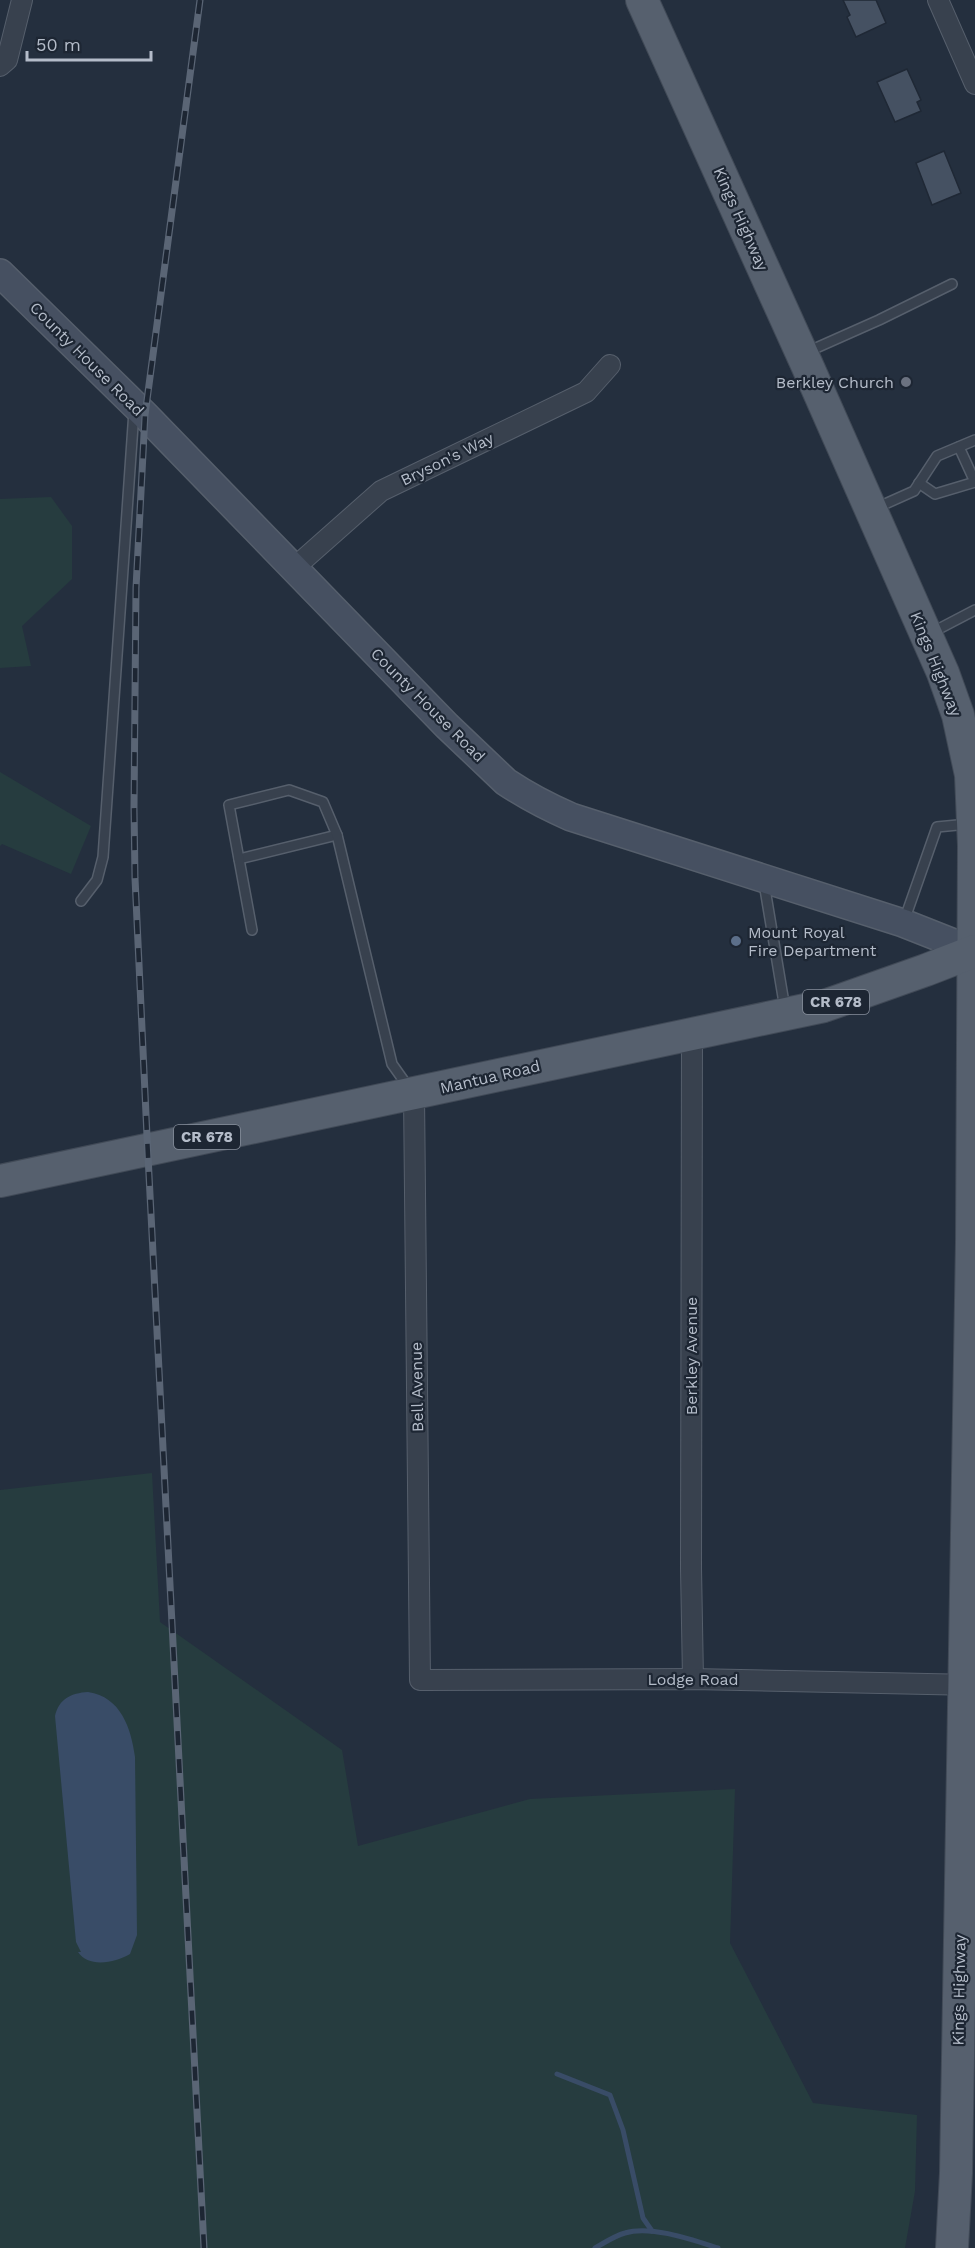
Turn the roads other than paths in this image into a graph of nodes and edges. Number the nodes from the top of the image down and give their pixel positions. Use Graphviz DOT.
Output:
graph roads {
  1 [pos="22,0"];
  2 [pos="642,0"];
  3 [pos="938,0"];
  4 [pos="0,66"];
  5 [pos="975,84"];
  6 [pos="0,273"];
  7 [pos="952,284"];
  8 [pos="802,354"];
  9 [pos="610,365"];
  10 [pos="135,405"];
  11 [pos="975,440"];
  12 [pos="959,447"];
  13 [pos="975,482"];
  14 [pos="919,483"];
  15 [pos="871,510"];
  16 [pos="294,568"];
  17 [pos="975,610"];
  18 [pos="926,635"];
  19 [pos="974,824"];
  20 [pos="338,835"];
  21 [pos="239,860"];
  22 [pos="763,878"];
  23 [pos="81,901"];
  24 [pos="903,923"];
  25 [pos="252,930"];
  26 [pos="975,951"];
  27 [pos="786,1014"];
  28 [pos="692,1034"];
  29 [pos="974,1041"];
  30 [pos="414,1095"];
  31 [pos="974,1102"];
  32 [pos="974,1153"];
  33 [pos="0,1181"];
  34 [pos="974,1229"];
  35 [pos="693,1679"];
  36 [pos="420,1680"];
  37 [pos="970,1685"];
  38 [pos="952,2248"];
  1 -- 4 [label="street"];
  2 -- 8 [label="main road, Kings Highway"];
  3 -- 5 [label="street"];
  6 -- 10 [label="street, County House Road"];
  7 -- 8 [label="lane"];
  8 -- 15 [label="main road, Kings Highway"];
  9 -- 16 [label="street, Bryson's Way"];
  10 -- 16 [label="street, County House Road"];
  10 -- 23 [label="lane"];
  11 -- 12 [label="lane"];
  12 -- 13 [label="lane"];
  12 -- 14 [label="lane"];
  13 -- 14 [label="lane"];
  14 -- 15 [label="lane"];
  15 -- 18 [label="main road, Kings Highway"];
  16 -- 22 [label="street, County House Road"];
  17 -- 18 [label="lane"];
  18 -- 19 [label="main road, Kings Highway"];
  19 -- 24 [label="lane"];
  19 -- 26 [label="main road, Kings Highway"];
  20 -- 21 [label="lane"];
  20 -- 21 [label="lane"];
  20 -- 30 [label="lane"];
  21 -- 25 [label="lane"];
  22 -- 24 [label="street, County House Road"];
  22 -- 27 [label="lane"];
  24 -- 26 [label="street, County House Road"];
  26 -- 27 [label="main road, Mantua Road / CR 678"];
  26 -- 29 [label="main road, Kings Highway"];
  27 -- 28 [label="main road, Mantua Road / CR 678"];
  28 -- 30 [label="main road, Mantua Road / CR 678"];
  28 -- 35 [label="street, Berkley Avenue"];
  29 -- 31 [label="main road, Kings Highway"];
  30 -- 33 [label="main road, Mantua Road / CR 678"];
  30 -- 36 [label="street, Bell Avenue"];
  31 -- 32 [label="main road, Kings Highway"];
  32 -- 34 [label="main road, Kings Highway"];
  34 -- 37 [label="main road, Kings Highway"];
  35 -- 36 [label="street, Lodge Road"];
  35 -- 37 [label="street, Lodge Road"];
  37 -- 38 [label="main road, Kings Highway"];
}
